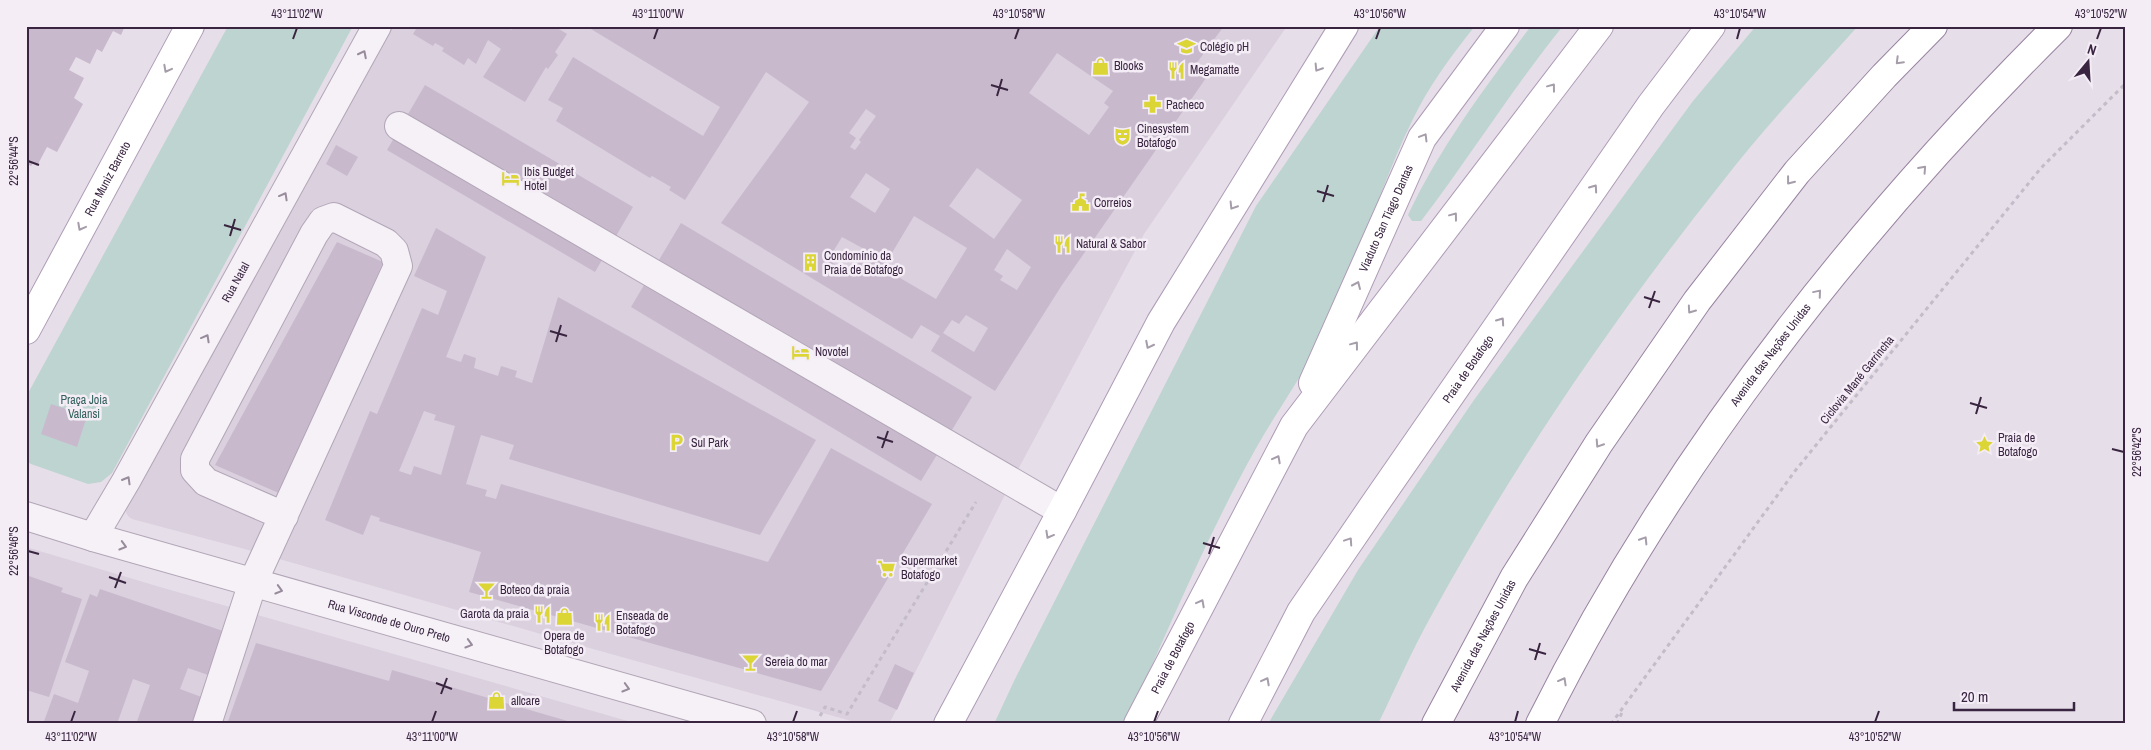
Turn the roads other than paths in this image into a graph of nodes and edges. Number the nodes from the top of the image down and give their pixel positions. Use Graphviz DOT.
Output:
graph roads {
  1 [pos="190,26"];
  2 [pos="377,26"];
  3 [pos="1344,26"];
  4 [pos="1505,26"];
  5 [pos="1599,26"];
  6 [pos="1710,26"];
  7 [pos="1933,26"];
  8 [pos="2058,26"];
  9 [pos="399,126"];
  10 [pos="26,330"];
  11 [pos="1294,426"];
  12 [pos="1062,512"];
  13 [pos="26,516"];
  14 [pos="284,516"];
  15 [pos="93,537"];
  16 [pos="253,582"];
  17 [pos="207,724"];
  18 [pos="752,724"];
  19 [pos="948,724"];
  20 [pos="1138,724"];
  21 [pos="1243,724"];
  22 [pos="1436,724"];
  23 [pos="1540,724"];
  1 -- 10 [label="main road, Rua Muniz Barreto, one-way"];
  15 -- 2 [label="street, Rua Natal, one-way"];
  3 -- 12 [label="main road, one-way"];
  11 -- 4 [label="main road, Viaduto San Tiago Dantas, one-way"];
  11 -- 5 [label="main road, Praia de Botafogo, one-way"];
  21 -- 6 [label="main road, Praia de Botafogo, one-way"];
  7 -- 22 [label="main road, Avenida das Nações Unidas, one-way"];
  23 -- 8 [label="main road, Avenida das Nações Unidas, one-way"];
  9 -- 12 [label="street"];
  20 -- 11 [label="main road, Praia de Botafogo, one-way"];
  12 -- 19 [label="main road, one-way"];
  13 -- 15 [label="street, Rua Visconde de Ouro Preto"];
  14 -- 14 [label="street"];
  14 -- 16 [label="street"];
  15 -- 16 [label="street, Rua Visconde de Ouro Preto, one-way"];
  16 -- 17 [label="street"];
  16 -- 18 [label="street, Rua Visconde de Ouro Preto, one-way"];
}
